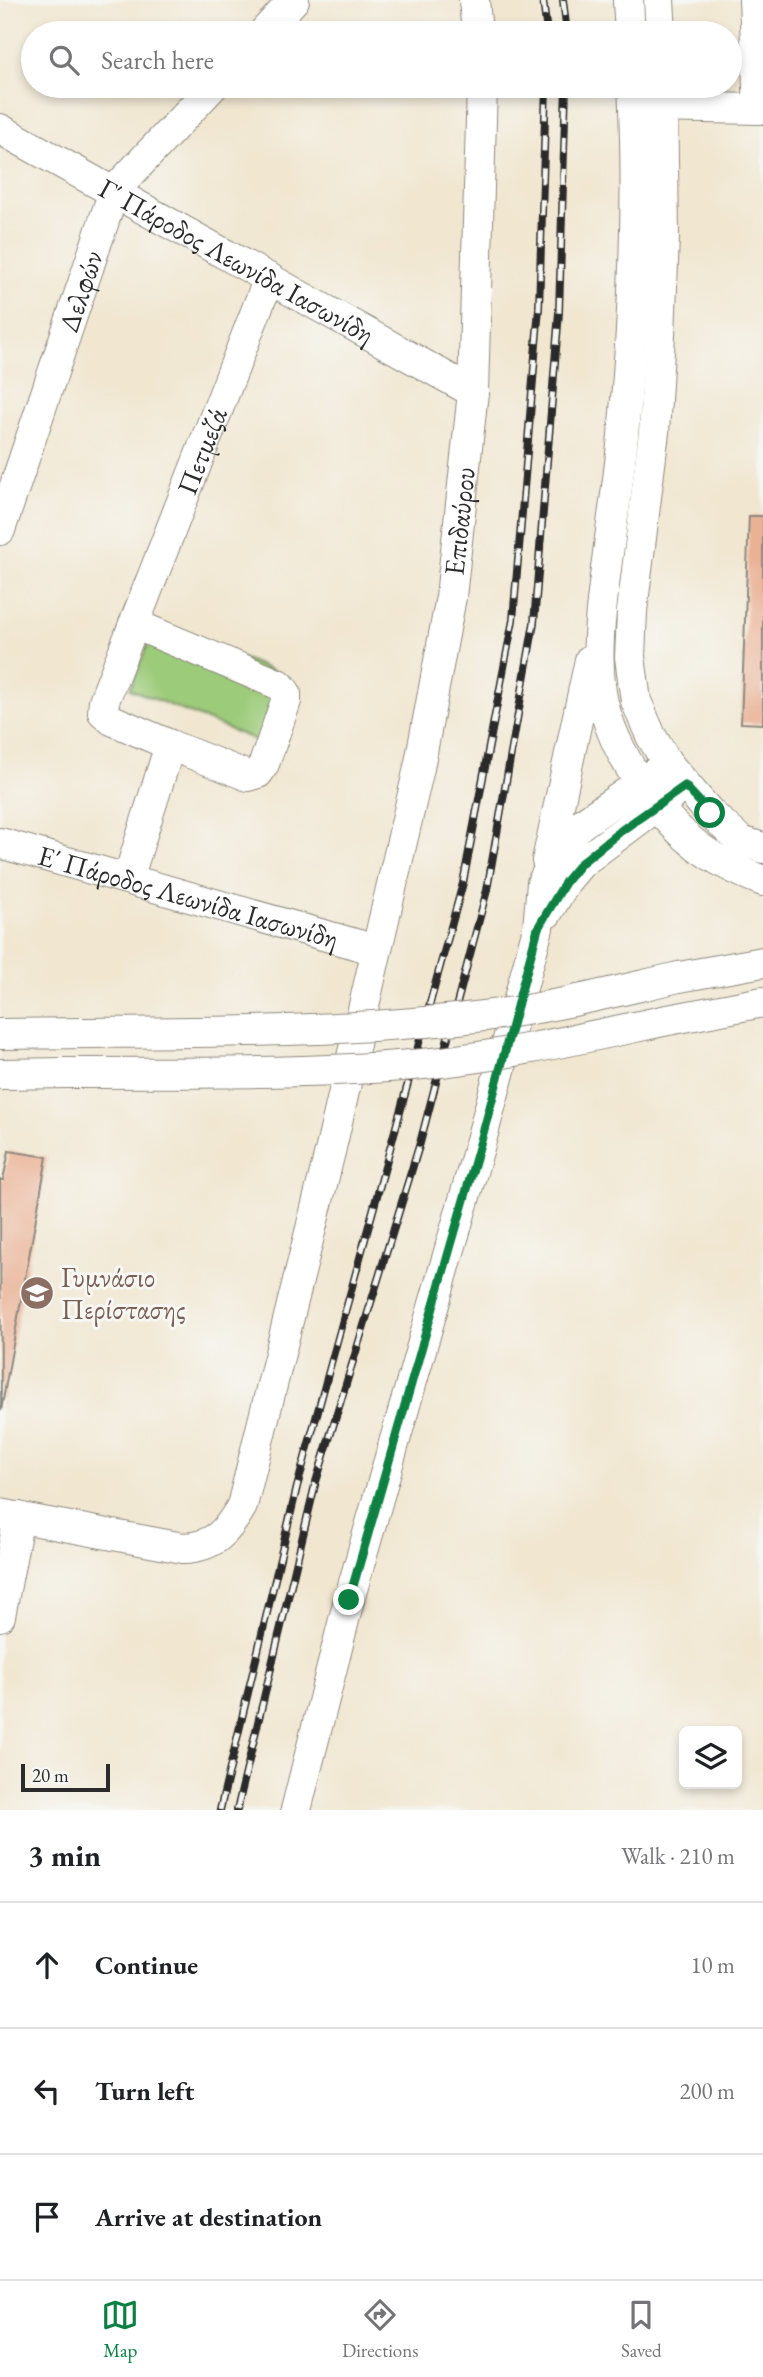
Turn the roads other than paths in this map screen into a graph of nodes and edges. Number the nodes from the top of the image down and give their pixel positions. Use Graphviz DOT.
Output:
graph roads {
  1 [pos="294,0"];
  2 [pos="474,0"];
  3 [pos="628,0"];
  4 [pos="659,0"];
  5 [pos="754,0"];
  6 [pos="274,21"];
  7 [pos="476,21"];
  8 [pos="630,21"];
  9 [pos="660,21"];
  10 [pos="202,98"];
  11 [pos="482,98"];
  12 [pos="648,98"];
  13 [pos="648,98"];
  14 [pos="657,98"];
  15 [pos="761,109"];
  16 [pos="0,129"];
  17 [pos="114,191"];
  18 [pos="269,278"];
  19 [pos="473,392"];
  20 [pos="1,522"];
  21 [pos="601,608"];
  22 [pos="134,624"];
  23 [pos="170,746"];
  24 [pos="676,775"];
  25 [pos="648,795"];
  26 [pos="0,843"];
  27 [pos="763,848"];
  28 [pos="128,879"];
  29 [pos="763,881"];
  30 [pos="542,883"];
  31 [pos="538,928"];
  32 [pos="376,950"];
  33 [pos="763,962"];
  34 [pos="763,1002"];
  35 [pos="0,1034"];
  36 [pos="0,1074"];
  37 [pos="10,1516"];
  38 [pos="0,1616"];
  39 [pos="296,1810"];
  1 -- 6 [label="street"];
  2 -- 7 [label="street"];
  3 -- 8 [label="street"];
  4 -- 9 [label="street"];
  5 -- 15 [label="street"];
  10 -- 17 [label="street, Δελφών"];
  11 -- 19 [label="street, Επιδαύρου"];
  12 -- 21 [label="street"];
  13 -- 24 [label="street"];
  14 -- 15 [label="street"];
  16 -- 17 [label="street, Γ΄ Πάροδος Λεωνίδα Ιασωνίδη"];
  17 -- 18 [label="street, Γ΄ Πάροδος Λεωνίδα Ιασωνίδη"];
  17 -- 20 [label="street, Δελφών"];
  18 -- 19 [label="street, Γ΄ Πάροδος Λεωνίδα Ιασωνίδη"];
  18 -- 22 [label="street, Πετμεζά"];
  19 -- 32 [label="street, Επιδαύρου"];
  21 -- 25 [label="street"];
  21 -- 30 [label="street"];
  22 -- 23 [label="street, Πετμεζά"];
  22 -- 23 [label="street, Πετμεζά"];
  23 -- 28 [label="street"];
  24 -- 25 [label="street"];
  24 -- 27 [label="street"];
  25 -- 29 [label="street"];
  25 -- 30 [label="street"];
  25 -- 31 [label="street"];
  26 -- 28 [label="street, Ε΄ Πάροδος Λεωνίδα Ιασωνίδη"];
  28 -- 32 [label="street, Ε΄ Πάροδος Λεωνίδα Ιασωνίδη"];
  30 -- 31 [label="street"];
  31 -- 39 [label="street"];
  32 -- 37 [label="street, Επιδαύρου"];
  33 -- 35 [label="street, bridge"];
  34 -- 36 [label="street, bridge"];
  37 -- 38 [label="street"];
}
